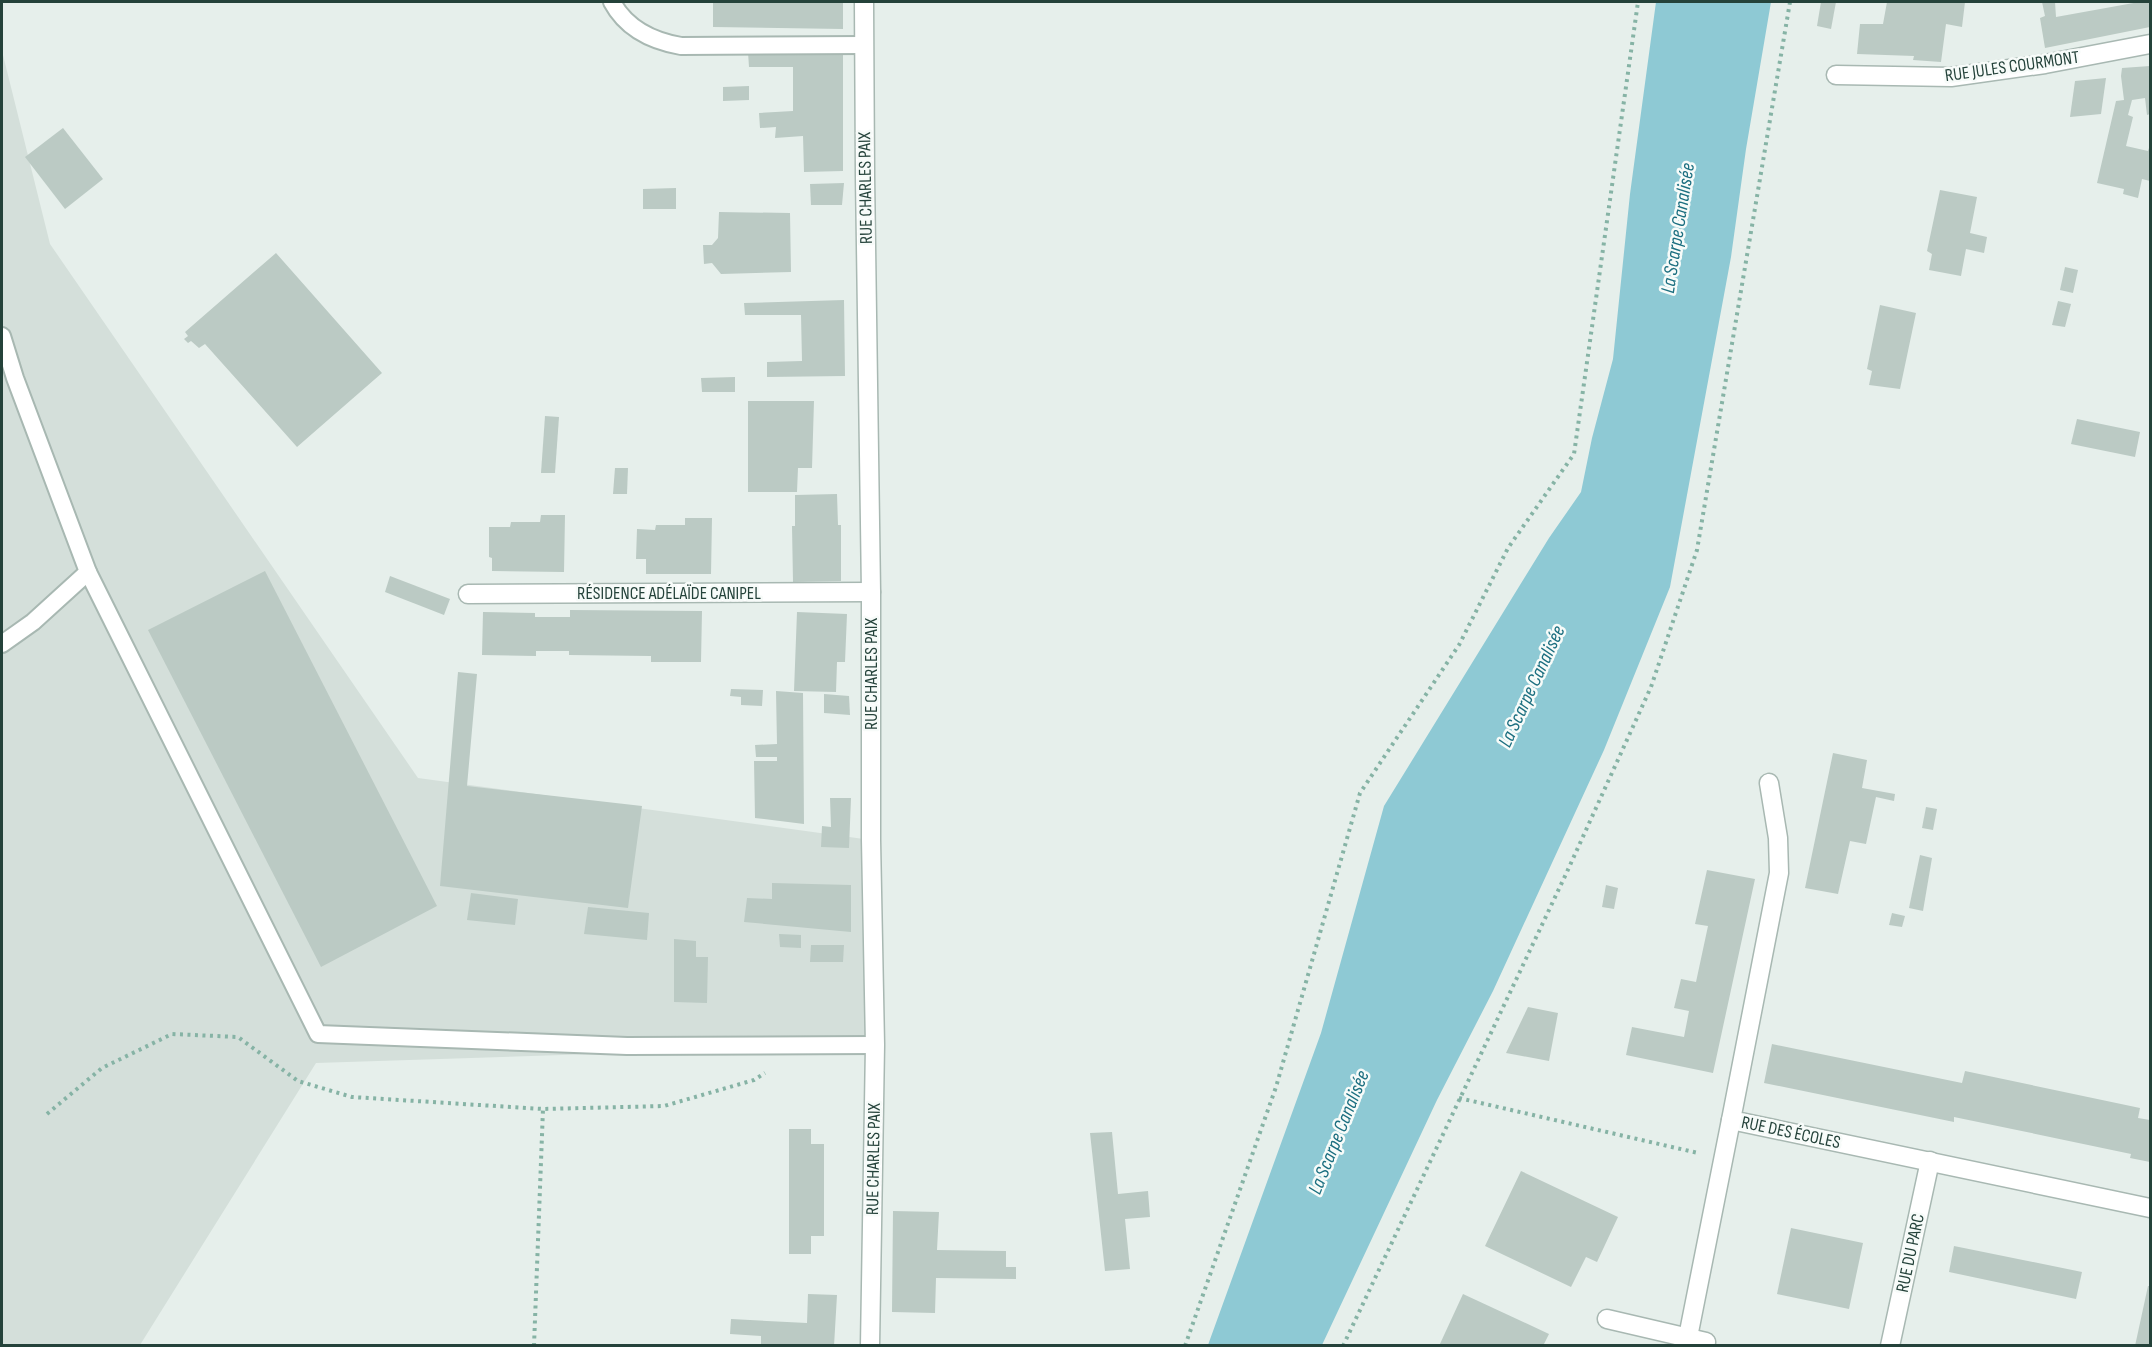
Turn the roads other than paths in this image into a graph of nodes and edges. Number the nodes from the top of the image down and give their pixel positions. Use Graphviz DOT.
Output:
graph roads {
  1 [pos="612,2"];
  2 [pos="864,2"];
  3 [pos="2151,44"];
  4 [pos="864,45"];
  5 [pos="1836,75"];
  6 [pos="2,336"];
  7 [pos="88,572"];
  8 [pos="871,592"];
  9 [pos="468,594"];
  10 [pos="2,644"];
  11 [pos="1768,783"];
  12 [pos="875,1045"];
  13 [pos="1731,1120"];
  14 [pos="1930,1161"];
  15 [pos="2151,1208"];
  16 [pos="1607,1319"];
  17 [pos="1688,1338"];
  18 [pos="870,1346"];
  19 [pos="1705,1346"];
  20 [pos="1890,1346"];
  1 -- 4 [label="lane"];
  2 -- 4 [label="street, RUE CHARLES PAIX"];
  3 -- 5 [label="street, RUE JULES COURMONT"];
  4 -- 8 [label="street, RUE CHARLES PAIX"];
  6 -- 7 [label="lane"];
  7 -- 10 [label="lane"];
  7 -- 12 [label="lane"];
  8 -- 9 [label="street, RÉSIDENCE ADÉLAÏDE CANIPEL"];
  8 -- 12 [label="street, RUE CHARLES PAIX"];
  11 -- 13 [label="street, RUE DES ÉCOLES"];
  12 -- 18 [label="street, RUE CHARLES PAIX"];
  13 -- 14 [label="street, RUE DES ÉCOLES"];
  13 -- 17 [label="street"];
  14 -- 15 [label="street, RUE DES ÉCOLES"];
  14 -- 20 [label="street, RUE DU PARC"];
  16 -- 17 [label="street"];
  17 -- 19 [label="street"];
}
